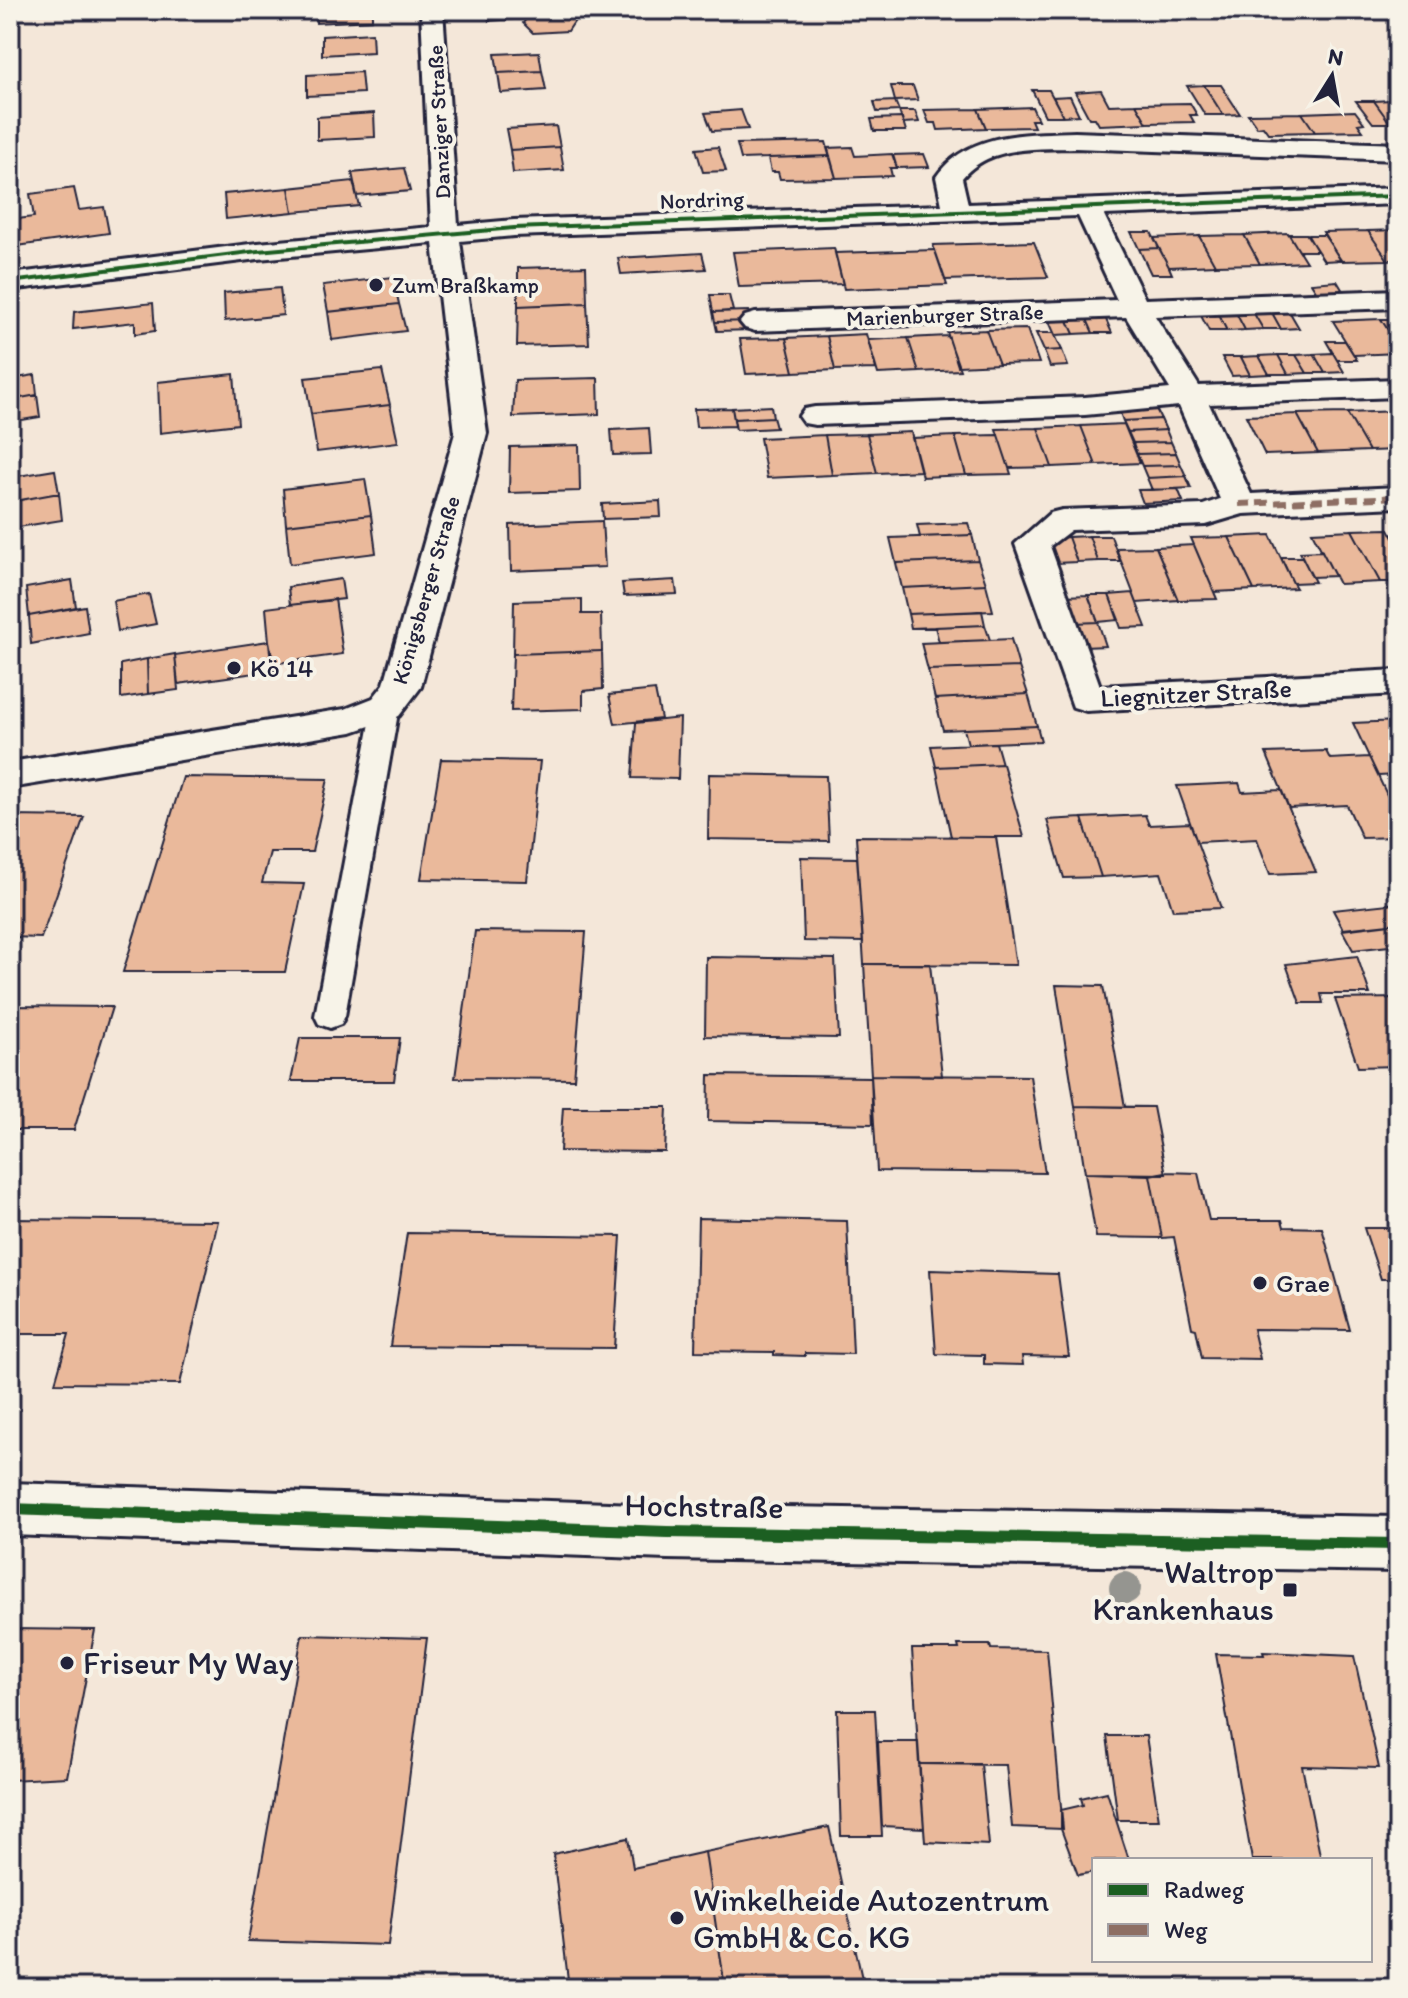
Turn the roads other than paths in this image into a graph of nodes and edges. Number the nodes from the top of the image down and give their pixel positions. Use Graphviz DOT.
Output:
graph roads {
  1 [pos="432,10"];
  2 [pos="1398,152"];
  3 [pos="1398,196"];
  4 [pos="1087,207"];
  5 [pos="956,210"];
  6 [pos="445,234"];
  7 [pos="10,282"];
  8 [pos="1398,299"];
  9 [pos="1135,308"];
  10 [pos="755,322"];
  11 [pos="1398,388"];
  12 [pos="1190,396"];
  13 [pos="815,416"];
  14 [pos="1398,497"];
  15 [pos="1239,504"];
  16 [pos="1398,682"];
  17 [pos="386,707"];
  18 [pos="10,775"];
  19 [pos="330,1016"];
  20 [pos="10,1509"];
  21 [pos="1398,1544"];
  1 -- 6 [label="street, Danziger Straße"];
  2 -- 5 [label="street"];
  3 -- 4 [label="street, Nordring"];
  4 -- 5 [label="street, Nordring"];
  4 -- 9 [label="street"];
  5 -- 6 [label="street, Nordring"];
  6 -- 7 [label="street, Nordring"];
  6 -- 17 [label="street, Königsberger Straße"];
  8 -- 9 [label="street, Marienburger Straße"];
  9 -- 10 [label="street, Marienburger Straße"];
  9 -- 12 [label="street"];
  11 -- 12 [label="street"];
  12 -- 13 [label="street"];
  12 -- 15 [label="street"];
  14 -- 15 [label="street"];
  15 -- 16 [label="street, Liegnitzer Straße"];
  17 -- 18 [label="street, Königsberger Straße"];
  17 -- 19 [label="lane"];
  20 -- 21 [label="street, Hochstraße"];
}
